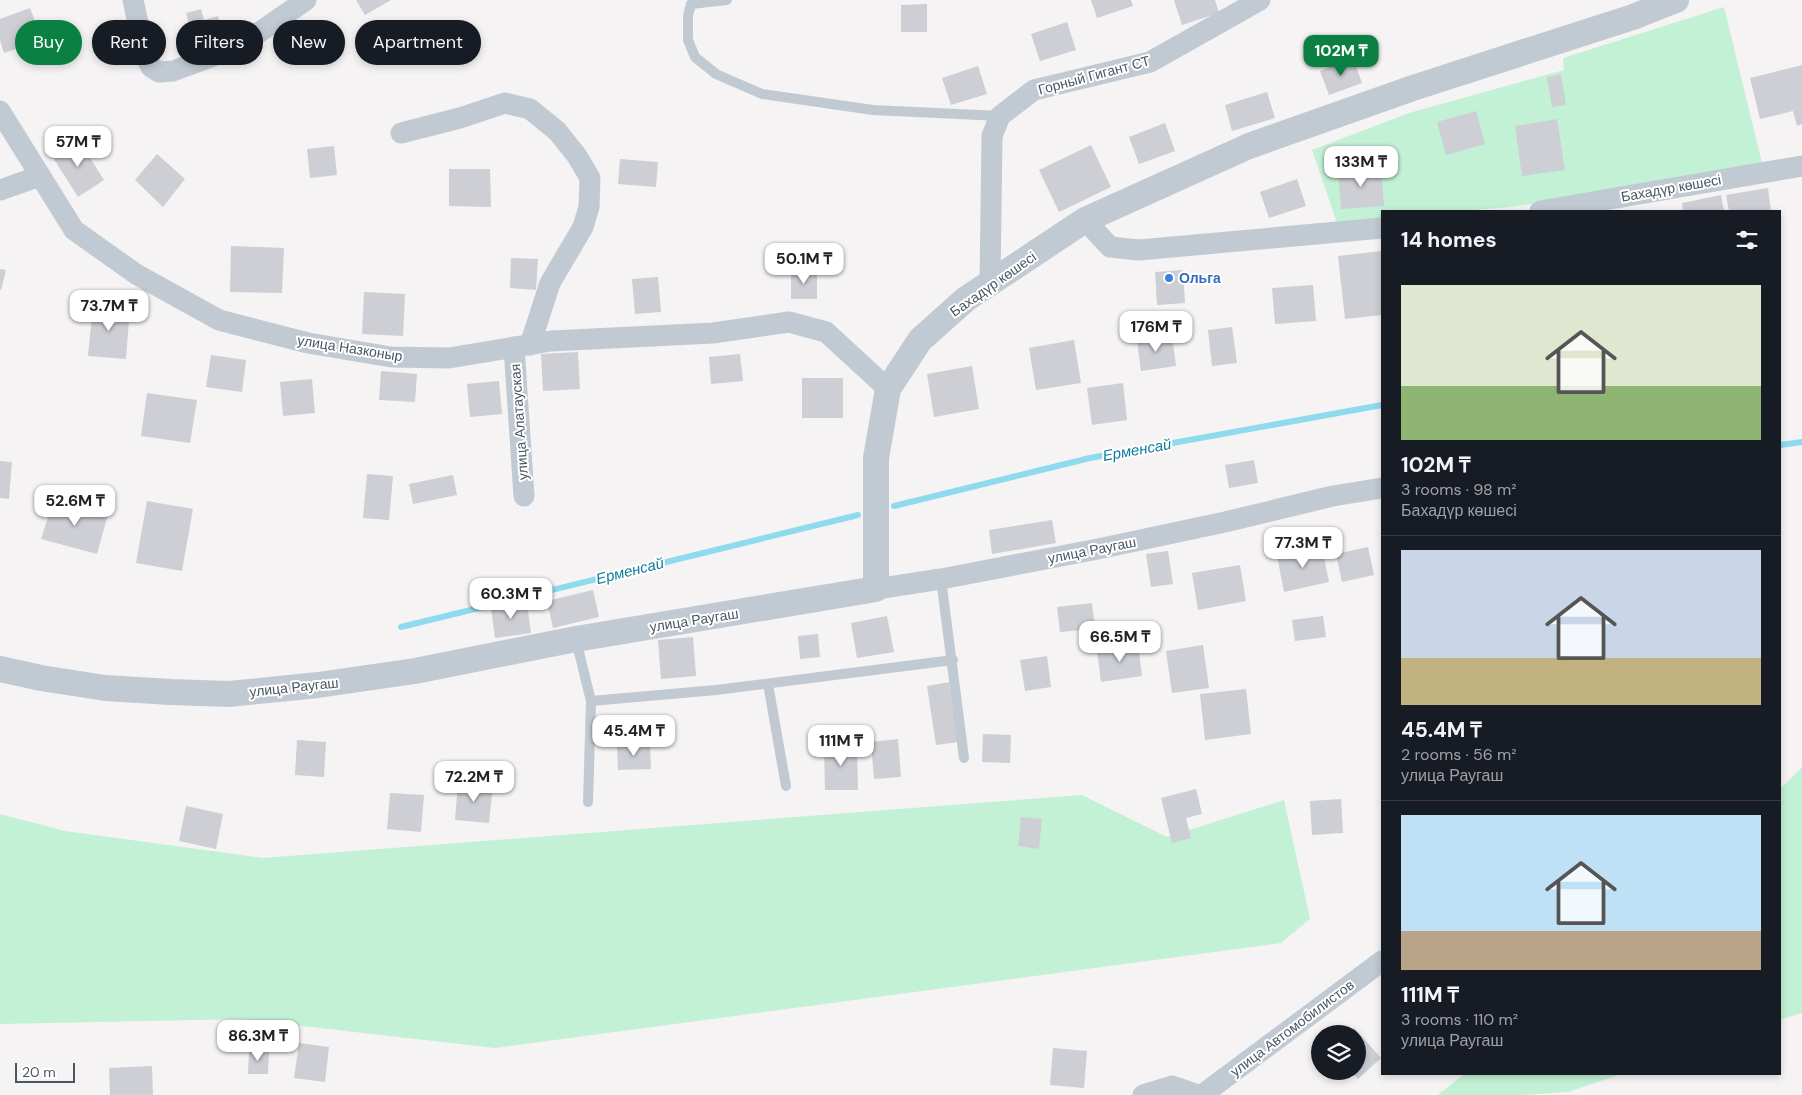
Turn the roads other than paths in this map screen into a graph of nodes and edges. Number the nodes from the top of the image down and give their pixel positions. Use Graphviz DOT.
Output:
graph roads {
  1 [pos="133,0"];
  2 [pos="306,0"];
  3 [pos="727,0"];
  4 [pos="1260,0"];
  5 [pos="1676,0"];
  6 [pos="0,112"];
  7 [pos="1000,116"];
  8 [pos="401,133"];
  9 [pos="1802,166"];
  10 [pos="40,176"];
  11 [pos="0,190"];
  12 [pos="1546,210"];
  13 [pos="1084,220"];
  14 [pos="1381,228"];
  15 [pos="990,284"];
  16 [pos="522,346"];
  17 [pos="888,389"];
  18 [pos="1381,488"];
  19 [pos="524,496"];
  20 [pos="941,579"];
  21 [pos="876,589"];
  22 [pos="576,639"];
  23 [pos="953,660"];
  24 [pos="0,669"];
  25 [pos="768,684"];
  26 [pos="591,701"];
  27 [pos="964,758"];
  28 [pos="786,786"];
  29 [pos="588,802"];
  30 [pos="1381,962"];
  31 [pos="1144,1095"];
  32 [pos="1198,1095"];
  33 [pos="1202,1095"];
  1 -- 2 [label="street"];
  3 -- 7 [label="lane"];
  4 -- 7 [label="street, Горный Гигант СТ"];
  5 -- 13 [label="street, Бахадүр көшесі"];
  6 -- 10 [label="street, улица Назконыр"];
  7 -- 15 [label="street"];
  8 -- 16 [label="street, улица Алатауская"];
  9 -- 12 [label="street, Бахадүр көшесі"];
  10 -- 11 [label="street"];
  10 -- 16 [label="street, улица Назконыр"];
  13 -- 14 [label="street"];
  13 -- 15 [label="street, Бахадүр көшесі"];
  15 -- 17 [label="street, Бахадүр көшесі"];
  16 -- 17 [label="street, улица Назконыр"];
  16 -- 19 [label="street, улица Алатауская"];
  17 -- 21 [label="street, Бахадүр көшесі"];
  18 -- 20 [label="street, улица Раугаш"];
  20 -- 21 [label="street, улица Раугаш"];
  20 -- 23 [label="lane"];
  21 -- 22 [label="street, улица Раугаш"];
  22 -- 24 [label="street, улица Раугаш"];
  22 -- 26 [label="lane"];
  23 -- 25 [label="lane"];
  23 -- 27 [label="lane"];
  25 -- 26 [label="lane"];
  25 -- 28 [label="lane"];
  26 -- 29 [label="lane"];
  30 -- 33 [label="street, улица Автомобилистов"];
  31 -- 32 [label="street"];
}
